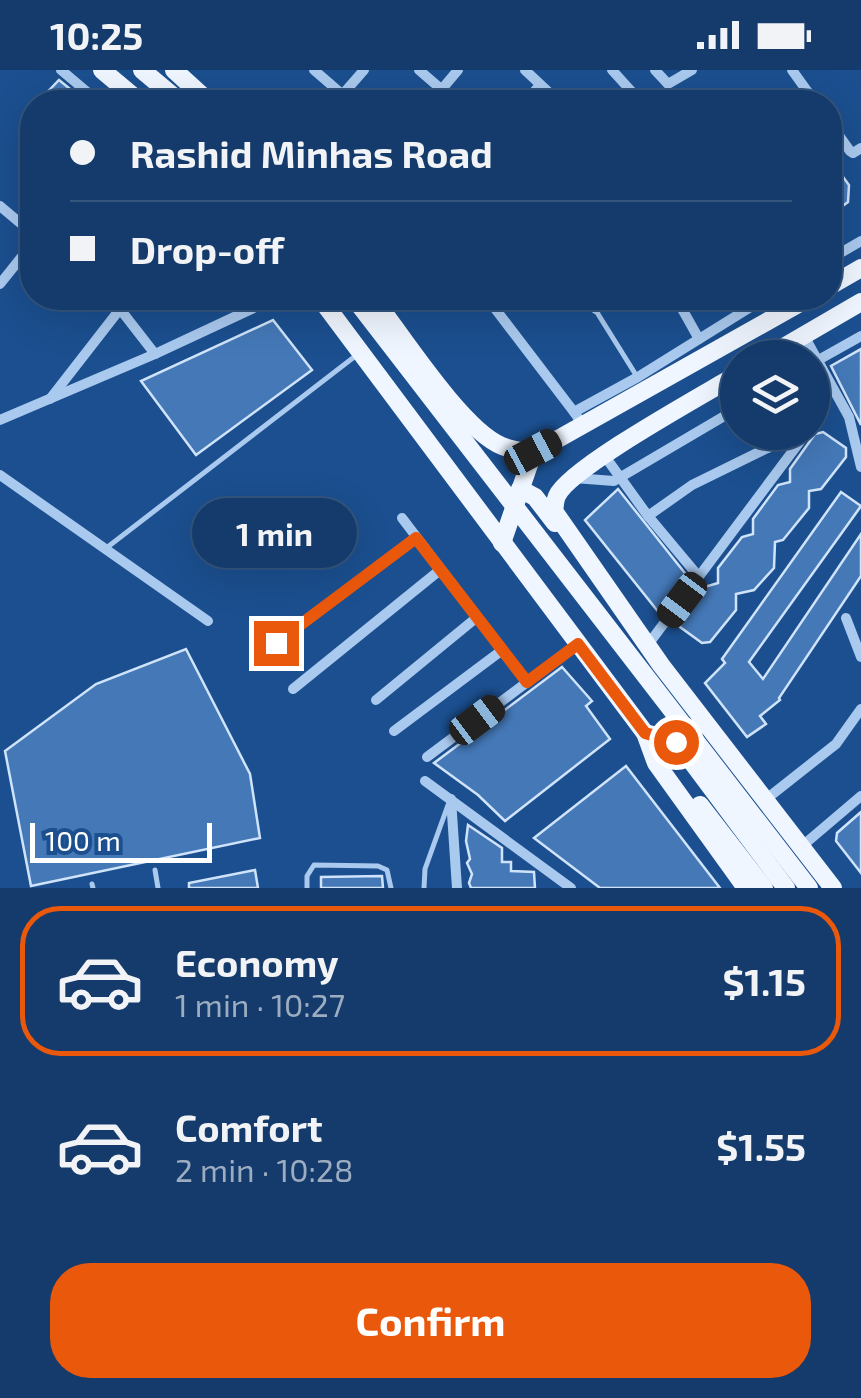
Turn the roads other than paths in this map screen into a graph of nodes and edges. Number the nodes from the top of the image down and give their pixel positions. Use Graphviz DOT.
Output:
graph roads {
  1 [pos="61,70"];
  2 [pos="102,70"];
  3 [pos="142,70"];
  4 [pos="174,70"];
  5 [pos="314,70"];
  6 [pos="419,70"];
  7 [pos="458,70"];
  8 [pos="525,70"];
  9 [pos="612,70"];
  10 [pos="656,70"];
  11 [pos="692,70"];
  12 [pos="540,85"];
  13 [pos="85,90"];
  14 [pos="126,90"];
  15 [pos="166,90"];
  16 [pos="196,90"];
  17 [pos="333,90"];
  18 [pos="442,90"];
  19 [pos="536,90"];
  20 [pos="546,90"];
  21 [pos="630,90"];
  22 [pos="842,140"];
  23 [pos="861,148"];
  24 [pos="0,206"];
  25 [pos="20,223"];
  26 [pos="20,259"];
  27 [pos="0,284"];
  28 [pos="861,302"];
  29 [pos="119,310"];
  30 [pos="121,310"];
  31 [pos="250,310"];
  32 [pos="329,310"];
  33 [pos="363,310"];
  34 [pos="383,310"];
  35 [pos="496,310"];
  36 [pos="597,310"];
  37 [pos="681,310"];
  38 [pos="748,310"];
  39 [pos="782,310"];
  40 [pos="803,334"];
  41 [pos="861,336"];
  42 [pos="794,340"];
  43 [pos="806,340"];
  44 [pos="695,348"];
  45 [pos="360,352"];
  46 [pos="156,354"];
  47 [pos="830,354"];
  48 [pos="638,377"];
  49 [pos="720,385"];
  50 [pos="830,386"];
  51 [pos="50,400"];
  52 [pos="460,411"];
  53 [pos="579,419"];
  54 [pos="720,419"];
  55 [pos="0,420"];
  56 [pos="422,435"];
  57 [pos="764,450"];
  58 [pos="791,450"];
  59 [pos="533,452"];
  60 [pos="604,456"];
  61 [pos="861,467"];
  62 [pos="0,474"];
  63 [pos="572,478"];
  64 [pos="620,478"];
  65 [pos="520,490"];
  66 [pos="648,516"];
  67 [pos="402,518"];
  68 [pos="416,538"];
  69 [pos="502,543"];
  70 [pos="104,551"];
  71 [pos="440,570"];
  72 [pos="599,577"];
  73 [pos="698,578"];
  74 [pos="476,618"];
  75 [pos="846,618"];
  76 [pos="208,622"];
  77 [pos="276,643"];
  78 [pos="578,644"];
  79 [pos="647,646"];
  80 [pos="501,651"];
  81 [pos="861,657"];
  82 [pos="527,682"];
  83 [pos="293,689"];
  84 [pos="376,700"];
  85 [pos="861,710"];
  86 [pos="394,730"];
  87 [pos="645,733"];
  88 [pos="427,757"];
  89 [pos="426,782"];
  90 [pos="861,796"];
  91 [pos="451,798"];
  92 [pos="765,800"];
  93 [pos="801,847"];
  94 [pos="155,870"];
  95 [pos="158,888"];
  96 [pos="307,888"];
  97 [pos="391,888"];
  98 [pos="424,888"];
  99 [pos="458,888"];
  100 [pos="571,888"];
  101 [pos="746,888"];
  102 [pos="764,888"];
  103 [pos="786,888"];
  104 [pos="809,888"];
  105 [pos="832,888"];
  1 -- 13 [label="street"];
  2 -- 14 [label="main road"];
  3 -- 15 [label="main road"];
  4 -- 16 [label="main road"];
  5 -- 17 [label="street"];
  6 -- 18 [label="street"];
  7 -- 18 [label="street"];
  8 -- 12 [label="street"];
  9 -- 21 [label="street"];
  10 -- 11 [label="street"];
  12 -- 19 [label="street"];
  12 -- 20 [label="street"];
  22 -- 23 [label="street"];
  24 -- 25 [label="street"];
  26 -- 27 [label="street"];
  28 -- 40 [label="main road"];
  29 -- 51 [label="street"];
  30 -- 46 [label="street"];
  31 -- 46 [label="street"];
  32 -- 45 [label="main road"];
  33 -- 104 [label="main road, bridge"];
  34 -- 52 [label="main road"];
  35 -- 53 [label="street"];
  36 -- 48 [label="lane"];
  37 -- 44 [label="street"];
  38 -- 44 [label="street"];
  39 -- 44 [label="main road"];
  40 -- 42 [label="main road"];
  40 -- 43 [label="street"];
  41 -- 47 [label="street"];
  44 -- 48 [label="street"];
  44 -- 53 [label="main road"];
  45 -- 56 [label="main road"];
  45 -- 70 [label="lane"];
  46 -- 51 [label="street"];
  48 -- 53 [label="street"];
  49 -- 60 [label="main road"];
  50 -- 61 [label="street"];
  51 -- 55 [label="street"];
  52 -- 56 [label="main road"];
  52 -- 59 [label="main road"];
  53 -- 59 [label="main road"];
  54 -- 64 [label="street"];
  56 -- 69 [label="main road"];
  57 -- 66 [label="street"];
  58 -- 73 [label="street"];
  59 -- 65 [label="main road"];
  60 -- 63 [label="main road"];
  60 -- 64 [label="street"];
  62 -- 70 [label="street"];
  63 -- 64 [label="street"];
  63 -- 72 [label="main road"];
  64 -- 66 [label="street"];
  65 -- 69 [label="main road"];
  65 -- 72 [label="main road"];
  66 -- 73 [label="street"];
  67 -- 68 [label="street"];
  68 -- 71 [label="street"];
  68 -- 77 [label="street"];
  69 -- 78 [label="main road"];
  70 -- 76 [label="street"];
  71 -- 74 [label="street"];
  71 -- 83 [label="street"];
  72 -- 79 [label="main road"];
  73 -- 79 [label="street"];
  74 -- 80 [label="street"];
  74 -- 84 [label="street"];
  75 -- 81 [label="street"];
  78 -- 82 [label="street"];
  78 -- 87 [label="main road"];
  79 -- 92 [label="main road"];
  80 -- 82 [label="street"];
  80 -- 86 [label="street"];
  82 -- 88 [label="street"];
  85 -- 92 [label="street"];
  87 -- 101 [label="main road"];
  87 -- 102 [label="main road"];
  87 -- 103 [label="main road"];
  89 -- 91 [label="street"];
  90 -- 93 [label="street"];
  91 -- 98 [label="lane"];
  91 -- 99 [label="street"];
  91 -- 100 [label="street"];
  92 -- 93 [label="main road"];
  93 -- 105 [label="main road"];
  94 -- 95 [label="lane"];
  96 -- 97 [label="lane"];
}
